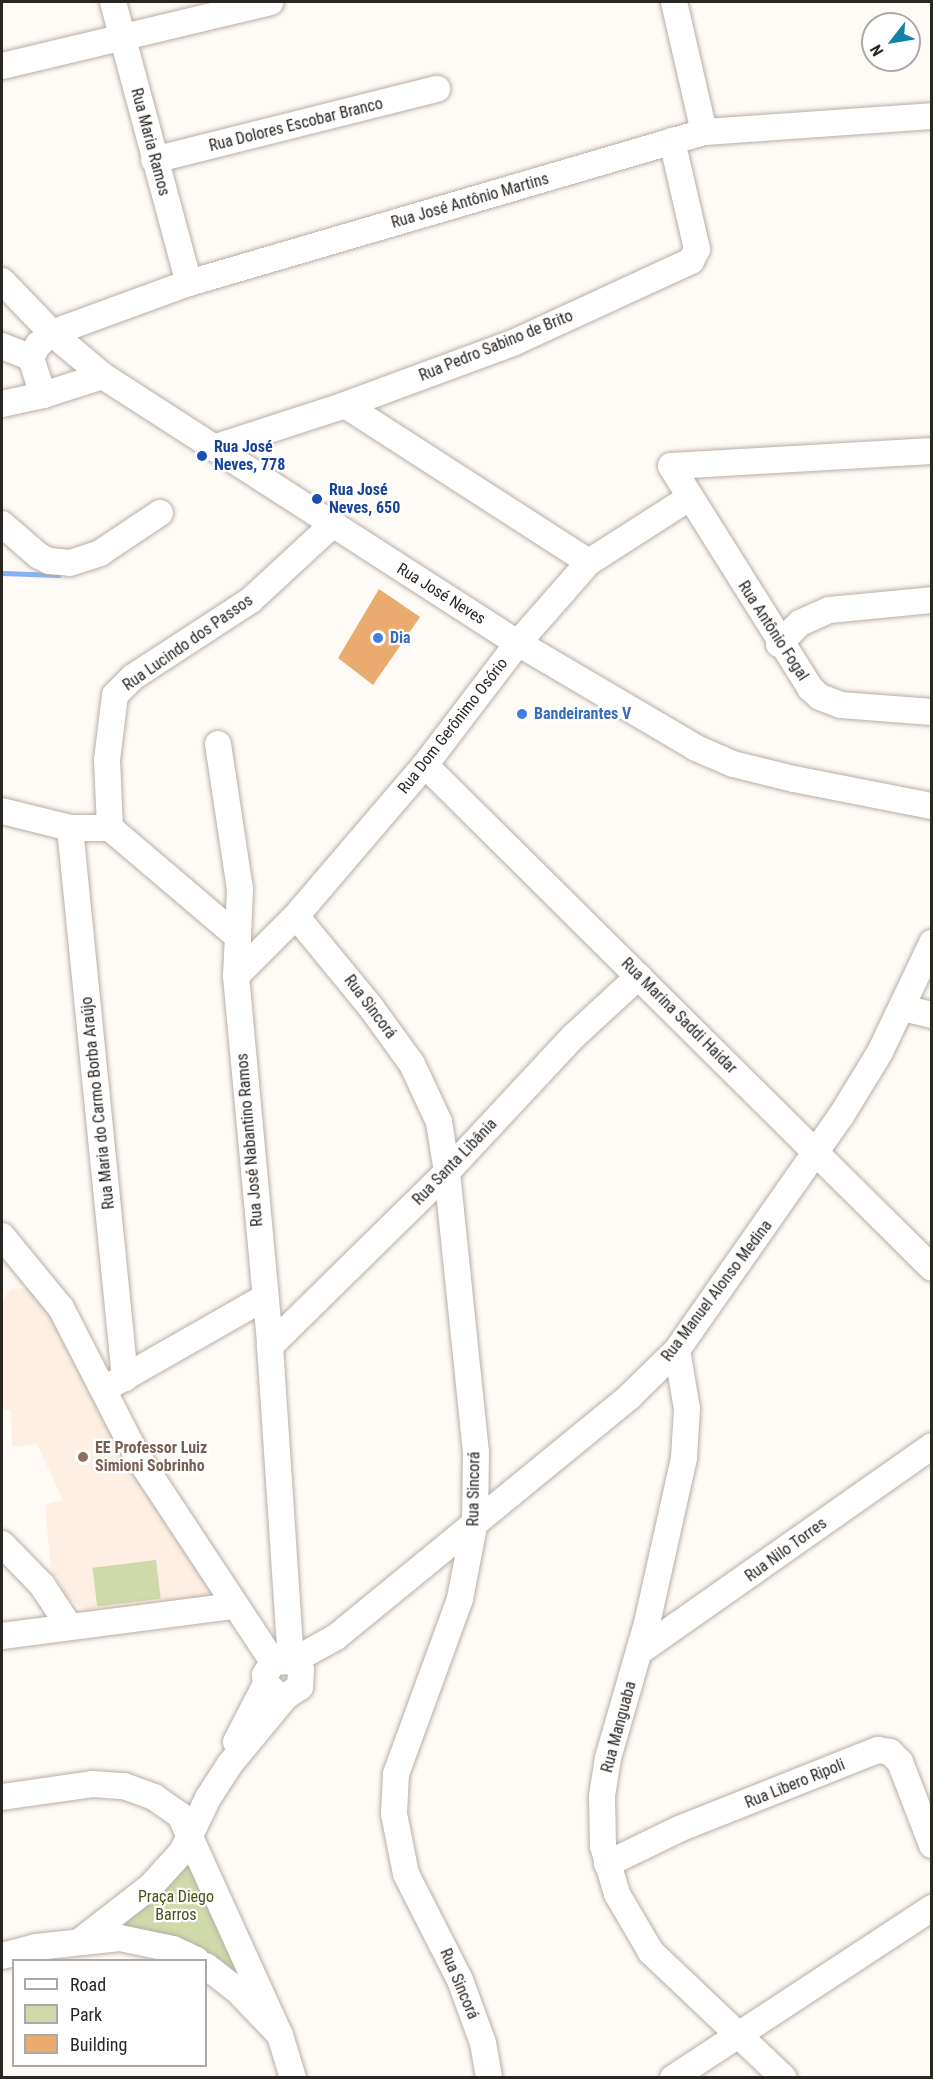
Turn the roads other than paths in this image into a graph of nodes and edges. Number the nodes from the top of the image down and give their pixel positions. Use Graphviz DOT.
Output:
graph roads {
  1 [pos="113,2"];
  2 [pos="674,2"];
  3 [pos="256,4"];
  4 [pos="121,35"];
  5 [pos="2,65"];
  6 [pos="437,89"];
  7 [pos="932,116"];
  8 [pos="704,132"];
  9 [pos="672,141"];
  10 [pos="154,160"];
  11 [pos="2,281"];
  12 [pos="189,283"];
  13 [pos="52,333"];
  14 [pos="2,346"];
  15 [pos="30,358"];
  16 [pos="103,376"];
  17 [pos="43,395"];
  18 [pos="2,404"];
  19 [pos="345,405"];
  20 [pos="213,448"];
  21 [pos="932,451"];
  22 [pos="689,498"];
  23 [pos="160,513"];
  24 [pos="2,524"];
  25 [pos="332,525"];
  26 [pos="589,562"];
  27 [pos="932,600"];
  28 [pos="518,642"];
  29 [pos="779,644"];
  30 [pos="932,712"];
  31 [pos="218,744"];
  32 [pos="425,765"];
  33 [pos="932,806"];
  34 [pos="2,812"];
  35 [pos="70,828"];
  36 [pos="110,828"];
  37 [pos="296,916"];
  38 [pos="238,937"];
  39 [pos="932,943"];
  40 [pos="236,976"];
  41 [pos="639,976"];
  42 [pos="902,1008"];
  43 [pos="932,1016"];
  44 [pos="817,1153"];
  45 [pos="447,1172"];
  46 [pos="3,1240"];
  47 [pos="932,1268"];
  48 [pos="264,1298"];
  49 [pos="270,1346"];
  50 [pos="677,1350"];
  51 [pos="125,1378"];
  52 [pos="101,1391"];
  53 [pos="932,1446"];
  54 [pos="475,1521"];
  55 [pos="2,1544"];
  56 [pos="234,1606"];
  57 [pos="69,1626"];
  58 [pos="2,1636"];
  59 [pos="639,1652"];
  60 [pos="282,1672"];
  61 [pos="2,1797"];
  62 [pos="190,1840"];
  63 [pos="932,1845"];
  64 [pos="607,1864"];
  65 [pos="932,1908"];
  66 [pos="79,1942"];
  67 [pos="2,1956"];
  68 [pos="195,1959"];
  69 [pos="207,1967"];
  70 [pos="280,2035"];
  71 [pos="740,2035"];
  72 [pos="293,2078"];
  73 [pos="489,2078"];
  74 [pos="673,2078"];
  75 [pos="784,2078"];
  1 -- 4 [label="street, Rua Maria Ramos"];
  2 -- 8 [label="street"];
  3 -- 4 [label="street"];
  4 -- 5 [label="street"];
  4 -- 10 [label="street, Rua Maria Ramos"];
  6 -- 10 [label="street, Rua Dolores Escobar Branco"];
  7 -- 8 [label="street, Rua José Antônio Martins"];
  8 -- 9 [label="street, Rua José Antônio Martins"];
  9 -- 12 [label="street, Rua José Antônio Martins"];
  9 -- 19 [label="street, Rua Pedro Sabino de Brito"];
  10 -- 12 [label="street, Rua Maria Ramos"];
  11 -- 13 [label="street, Rua José Neves"];
  12 -- 13 [label="street, Rua José Antônio Martins"];
  13 -- 15 [label="street, Rua José Antônio Martins"];
  13 -- 16 [label="street, Rua José Neves"];
  14 -- 15 [label="street"];
  15 -- 17 [label="street"];
  16 -- 17 [label="street"];
  16 -- 20 [label="street, Rua José Neves"];
  17 -- 18 [label="street"];
  19 -- 20 [label="street, Rua Pedro Sabino de Brito"];
  19 -- 26 [label="street"];
  20 -- 25 [label="street, Rua José Neves"];
  21 -- 22 [label="street, Rua Antônio Fogal"];
  22 -- 26 [label="street, Rua Dom Gerônimo Osório"];
  22 -- 29 [label="street, Rua Antônio Fogal"];
  23 -- 24 [label="street"];
  25 -- 28 [label="street, Rua José Neves"];
  25 -- 36 [label="street, Rua Lucindo dos Passos"];
  26 -- 28 [label="street, Rua Dom Gerônimo Osório"];
  27 -- 29 [label="street"];
  28 -- 32 [label="street, Rua Dom Gerônimo Osório"];
  28 -- 33 [label="street, Rua José Neves"];
  29 -- 30 [label="street, Rua Antônio Fogal"];
  31 -- 38 [label="street, Rua José Nabantino Ramos"];
  32 -- 37 [label="street, Rua Dom Gerônimo Osório"];
  32 -- 41 [label="street, Rua Marina Saddi Haidar"];
  34 -- 35 [label="street"];
  35 -- 36 [label="street"];
  35 -- 51 [label="street, Rua Maria do Carmo Borba Araújo"];
  36 -- 38 [label="street"];
  37 -- 40 [label="street, Rua Dom Gerônimo Osório"];
  37 -- 45 [label="street, Rua Sincorá"];
  38 -- 40 [label="street, Rua José Nabantino Ramos"];
  39 -- 42 [label="street, Rua Manuel Alonso Medina"];
  40 -- 48 [label="street, Rua José Nabantino Ramos"];
  41 -- 44 [label="street, Rua Marina Saddi Haidar"];
  41 -- 45 [label="street, Rua Santa Libânia"];
  42 -- 43 [label="street"];
  42 -- 44 [label="street, Rua Manuel Alonso Medina"];
  44 -- 47 [label="street, Rua Marina Saddi Haidar"];
  44 -- 50 [label="street, Rua Manuel Alonso Medina"];
  45 -- 49 [label="street, Rua Santa Libânia"];
  45 -- 54 [label="street, Rua Sincorá"];
  46 -- 52 [label="street"];
  48 -- 49 [label="street, Rua José Nabantino Ramos"];
  48 -- 51 [label="street"];
  49 -- 60 [label="street, Rua José Nabantino Ramos"];
  50 -- 54 [label="street, Rua Manuel Alonso Medina"];
  50 -- 59 [label="street, Rua Manguaba"];
  51 -- 52 [label="street"];
  52 -- 56 [label="street"];
  53 -- 59 [label="street, Rua Nilo Torres"];
  54 -- 60 [label="street, Rua Manuel Alonso Medina"];
  54 -- 73 [label="street, Rua Sincorá"];
  55 -- 57 [label="street"];
  56 -- 57 [label="street"];
  56 -- 60 [label="street"];
  57 -- 58 [label="street"];
  59 -- 64 [label="street, Rua Manguaba"];
  60 -- 62 [label="street, Rua Manuel Alonso Medina"];
  61 -- 62 [label="street"];
  62 -- 66 [label="street, Rua Manuel Alonso Medina"];
  62 -- 70 [label="street"];
  63 -- 64 [label="street, Rua Libero Ripoli"];
  64 -- 71 [label="street, Rua Manguaba"];
  65 -- 71 [label="street"];
  66 -- 67 [label="street"];
  66 -- 68 [label="street"];
  69 -- 70 [label="street"];
  70 -- 72 [label="street"];
  71 -- 74 [label="street"];
  71 -- 75 [label="street, Rua Manguaba"];
}
